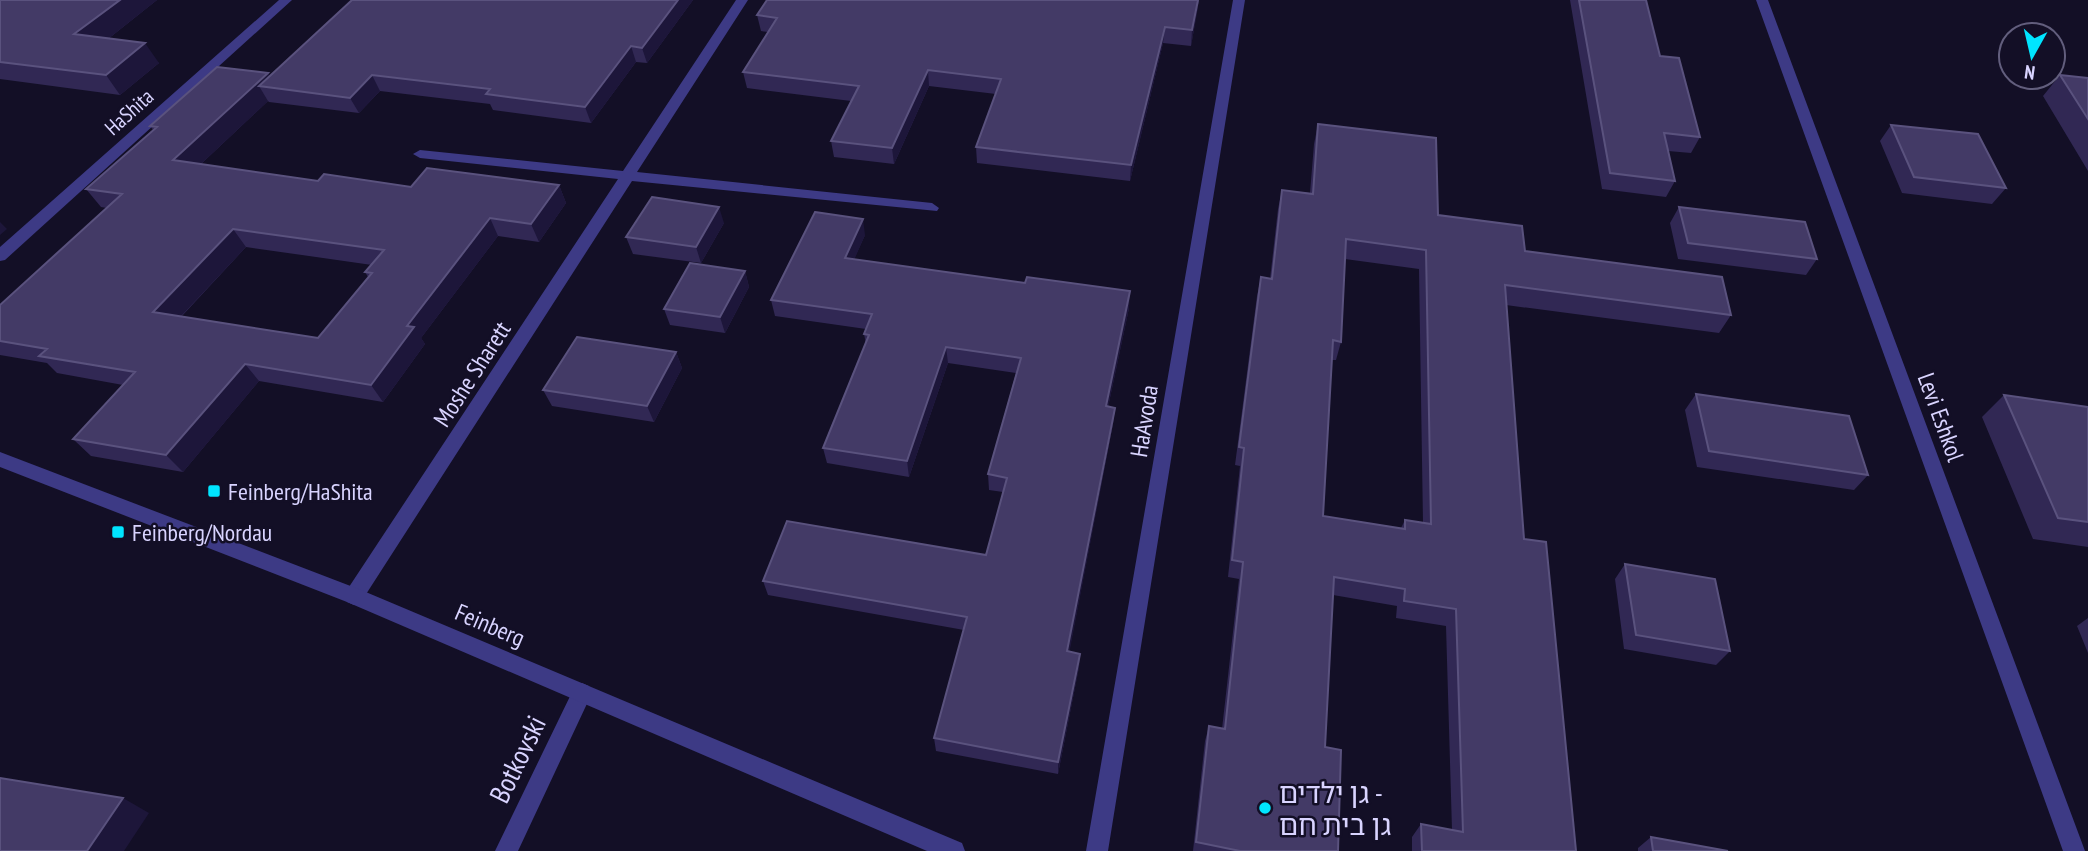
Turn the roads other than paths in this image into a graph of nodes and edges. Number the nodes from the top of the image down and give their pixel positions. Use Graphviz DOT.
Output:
graph roads {
  1 [pos="286,0"];
  2 [pos="742,0"];
  3 [pos="1239,0"];
  4 [pos="1762,0"];
  5 [pos="420,154"];
  6 [pos="627,177"];
  7 [pos="932,208"];
  8 [pos="0,256"];
  9 [pos="0,460"];
  10 [pos="354,596"];
  11 [pos="582,693"];
  12 [pos="506,851"];
  13 [pos="954,851"];
  14 [pos="1097,851"];
  15 [pos="2074,851"];
  1 -- 8 [label="street, HaShita"];
  2 -- 6 [label="street, Moshe Sharett"];
  3 -- 14 [label="street, HaAvoda"];
  4 -- 15 [label="street, Levi Eshkol"];
  5 -- 6 [label="street"];
  6 -- 7 [label="street"];
  6 -- 10 [label="street, Moshe Sharett"];
  9 -- 10 [label="street, Feinberg"];
  10 -- 11 [label="street, Feinberg"];
  11 -- 12 [label="street, Botkovski"];
  11 -- 13 [label="street, Feinberg"];
}
